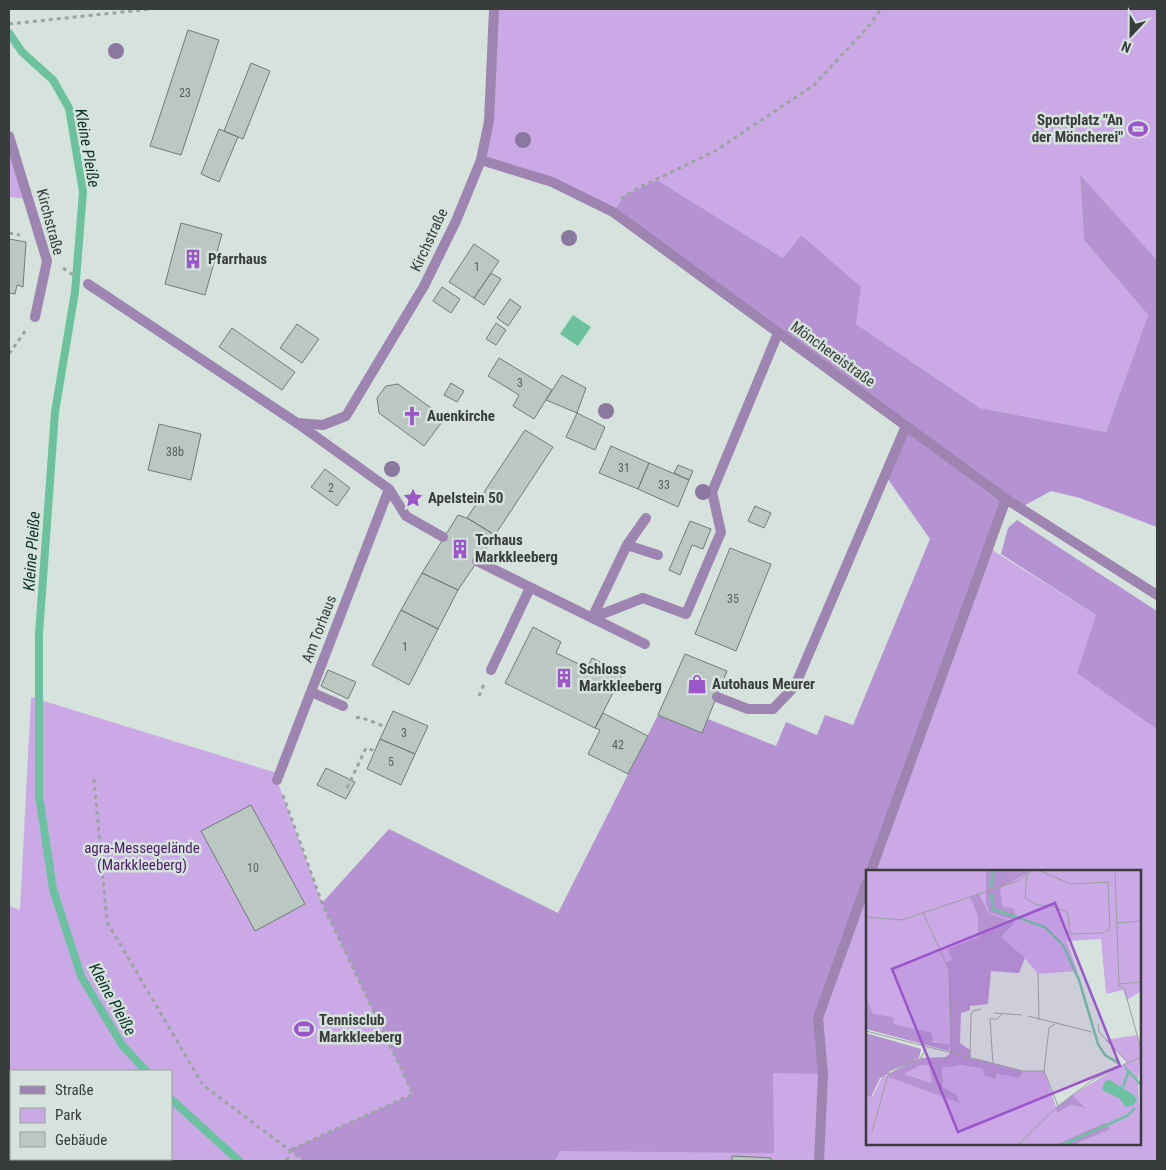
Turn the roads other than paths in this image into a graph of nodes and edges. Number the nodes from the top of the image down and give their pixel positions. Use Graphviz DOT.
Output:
graph roads {
  1 [pos="494,9"];
  2 [pos="9,136"];
  3 [pos="481,160"];
  4 [pos="88,284"];
  5 [pos="35,317"];
  6 [pos="778,333"];
  7 [pos="297,423"];
  8 [pos="906,426"];
  9 [pos="389,489"];
  10 [pos="1006,499"];
  11 [pos="646,518"];
  12 [pos="443,537"];
  13 [pos="628,545"];
  14 [pos="658,555"];
  15 [pos="477,562"];
  16 [pos="530,588"];
  17 [pos="1157,595"];
  18 [pos="592,618"];
  19 [pos="645,644"];
  20 [pos="491,670"];
  21 [pos="311,692"];
  22 [pos="717,697"];
  23 [pos="343,706"];
  24 [pos="277,780"];
  25 [pos="871,870"];
  26 [pos="866,885"];
  27 [pos="819,1161"];
  1 -- 3 [label="street, Kirchstraße"];
  2 -- 5 [label="street, Kirchstraße"];
  3 -- 6 [label="street, Mönchereistraße"];
  3 -- 7 [label="street, Kirchstraße"];
  4 -- 7 [label="street, Kirchstraße"];
  6 -- 8 [label="street, Mönchereistraße"];
  6 -- 18 [label="street"];
  7 -- 9 [label="street, Kirchstraße"];
  8 -- 10 [label="street, Mönchereistraße"];
  8 -- 22 [label="street"];
  9 -- 12 [label="street"];
  9 -- 21 [label="street, Am Torhaus"];
  10 -- 17 [label="street, Mönchereistraße"];
  10 -- 25 [label="street"];
  11 -- 13 [label="street"];
  13 -- 14 [label="street"];
  13 -- 18 [label="street"];
  15 -- 16 [label="street"];
  16 -- 18 [label="street"];
  16 -- 20 [label="street"];
  18 -- 19 [label="street"];
  21 -- 23 [label="street"];
  21 -- 24 [label="street, Am Torhaus"];
  26 -- 27 [label="street"];
}
